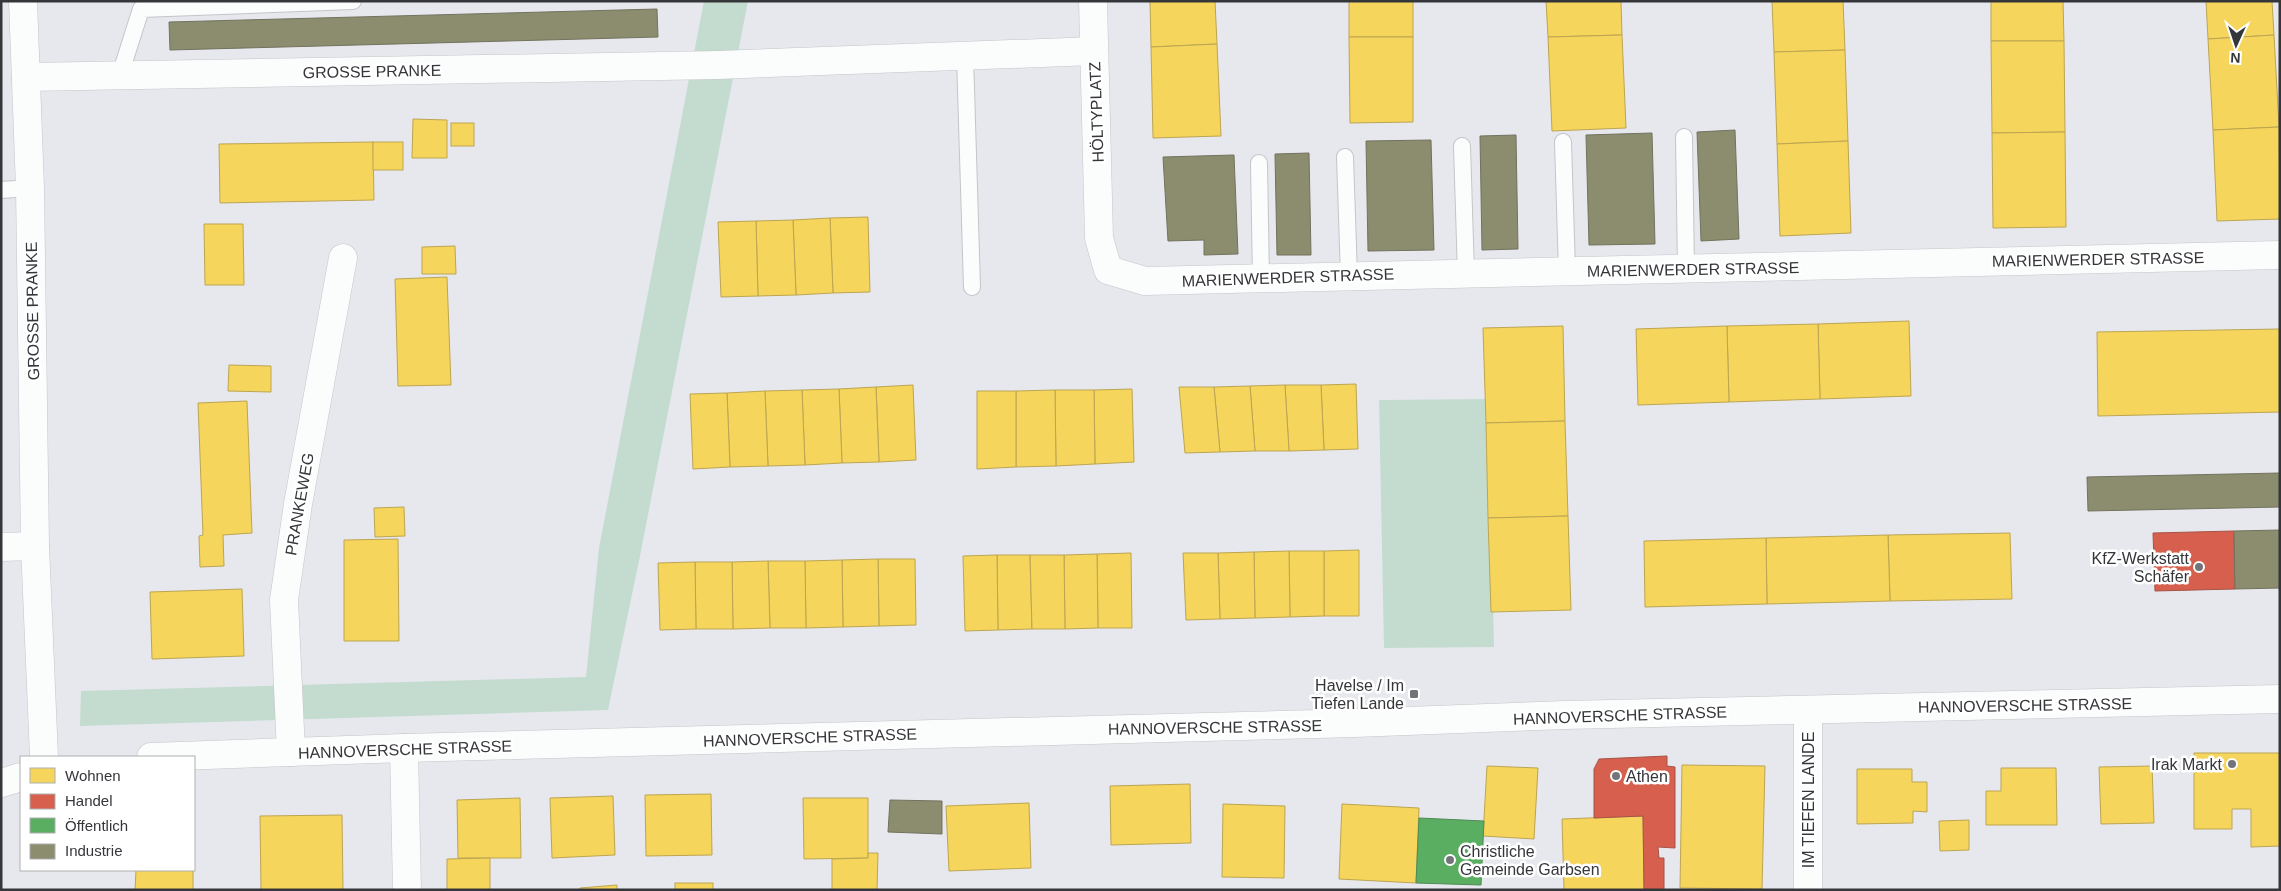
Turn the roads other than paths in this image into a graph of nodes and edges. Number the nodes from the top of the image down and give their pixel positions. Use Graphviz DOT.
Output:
graph roads {
  1 [pos="23,1"];
  2 [pos="352,1"];
  3 [pos="1093,1"];
  4 [pos="1094,51"];
  5 [pos="965,56"];
  6 [pos="718,65"];
  7 [pos="120,75"];
  8 [pos="26,77"];
  9 [pos="1684,137"];
  10 [pos="1563,142"];
  11 [pos="1462,146"];
  12 [pos="1345,157"];
  13 [pos="1259,164"];
  14 [pos="30,188"];
  15 [pos="1,190"];
  16 [pos="2280,255"];
  17 [pos="343,258"];
  18 [pos="1686,269"];
  19 [pos="1108,270"];
  20 [pos="1567,271"];
  21 [pos="1466,274"];
  22 [pos="1349,276"];
  23 [pos="1261,279"];
  24 [pos="972,287"];
  25 [pos="35,546"];
  26 [pos="1,547"];
  27 [pos="2280,699"];
  28 [pos="1808,710"];
  29 [pos="404,748"];
  30 [pos="291,752"];
  31 [pos="44,756"];
  32 [pos="178,756"];
  33 [pos="20,777"];
  34 [pos="1,784"];
  35 [pos="407,890"];
  36 [pos="1808,890"];
  1 -- 8 [label="street, GROSSE PRANKE"];
  2 -- 7 [label="lane"];
  3 -- 4 [label="street"];
  4 -- 5 [label="street, HÖLTYPLATZ"];
  4 -- 19 [label="street, HÖLTYPLATZ"];
  5 -- 6 [label="street, HÖLTYPLATZ"];
  5 -- 24 [label="lane"];
  6 -- 7 [label="street, GROSSE PRANKE"];
  7 -- 8 [label="street, GROSSE PRANKE"];
  8 -- 14 [label="street, GROSSE PRANKE"];
  9 -- 18 [label="lane"];
  10 -- 20 [label="lane"];
  11 -- 21 [label="lane"];
  12 -- 22 [label="lane"];
  13 -- 23 [label="lane"];
  14 -- 15 [label="lane"];
  14 -- 25 [label="street, GROSSE PRANKE"];
  16 -- 18 [label="street, MARIENWERDER STRASSE"];
  17 -- 30 [label="street, PRANKEWEG"];
  18 -- 20 [label="street, MARIENWERDER STRASSE"];
  19 -- 23 [label="street, MARIENWERDER STRASSE"];
  20 -- 21 [label="street, MARIENWERDER STRASSE"];
  21 -- 22 [label="street, MARIENWERDER STRASSE"];
  22 -- 23 [label="street, MARIENWERDER STRASSE"];
  25 -- 26 [label="street"];
  25 -- 31 [label="street, GROSSE PRANKE"];
  27 -- 28 [label="street, HANNOVERSCHE STRASSE"];
  28 -- 29 [label="street, HANNOVERSCHE STRASSE"];
  28 -- 36 [label="street, IM TIEFEN LANDE"];
  29 -- 30 [label="street, HANNOVERSCHE STRASSE"];
  29 -- 35 [label="street"];
  30 -- 32 [label="street, HANNOVERSCHE STRASSE"];
  33 -- 34 [label="street"];
}
